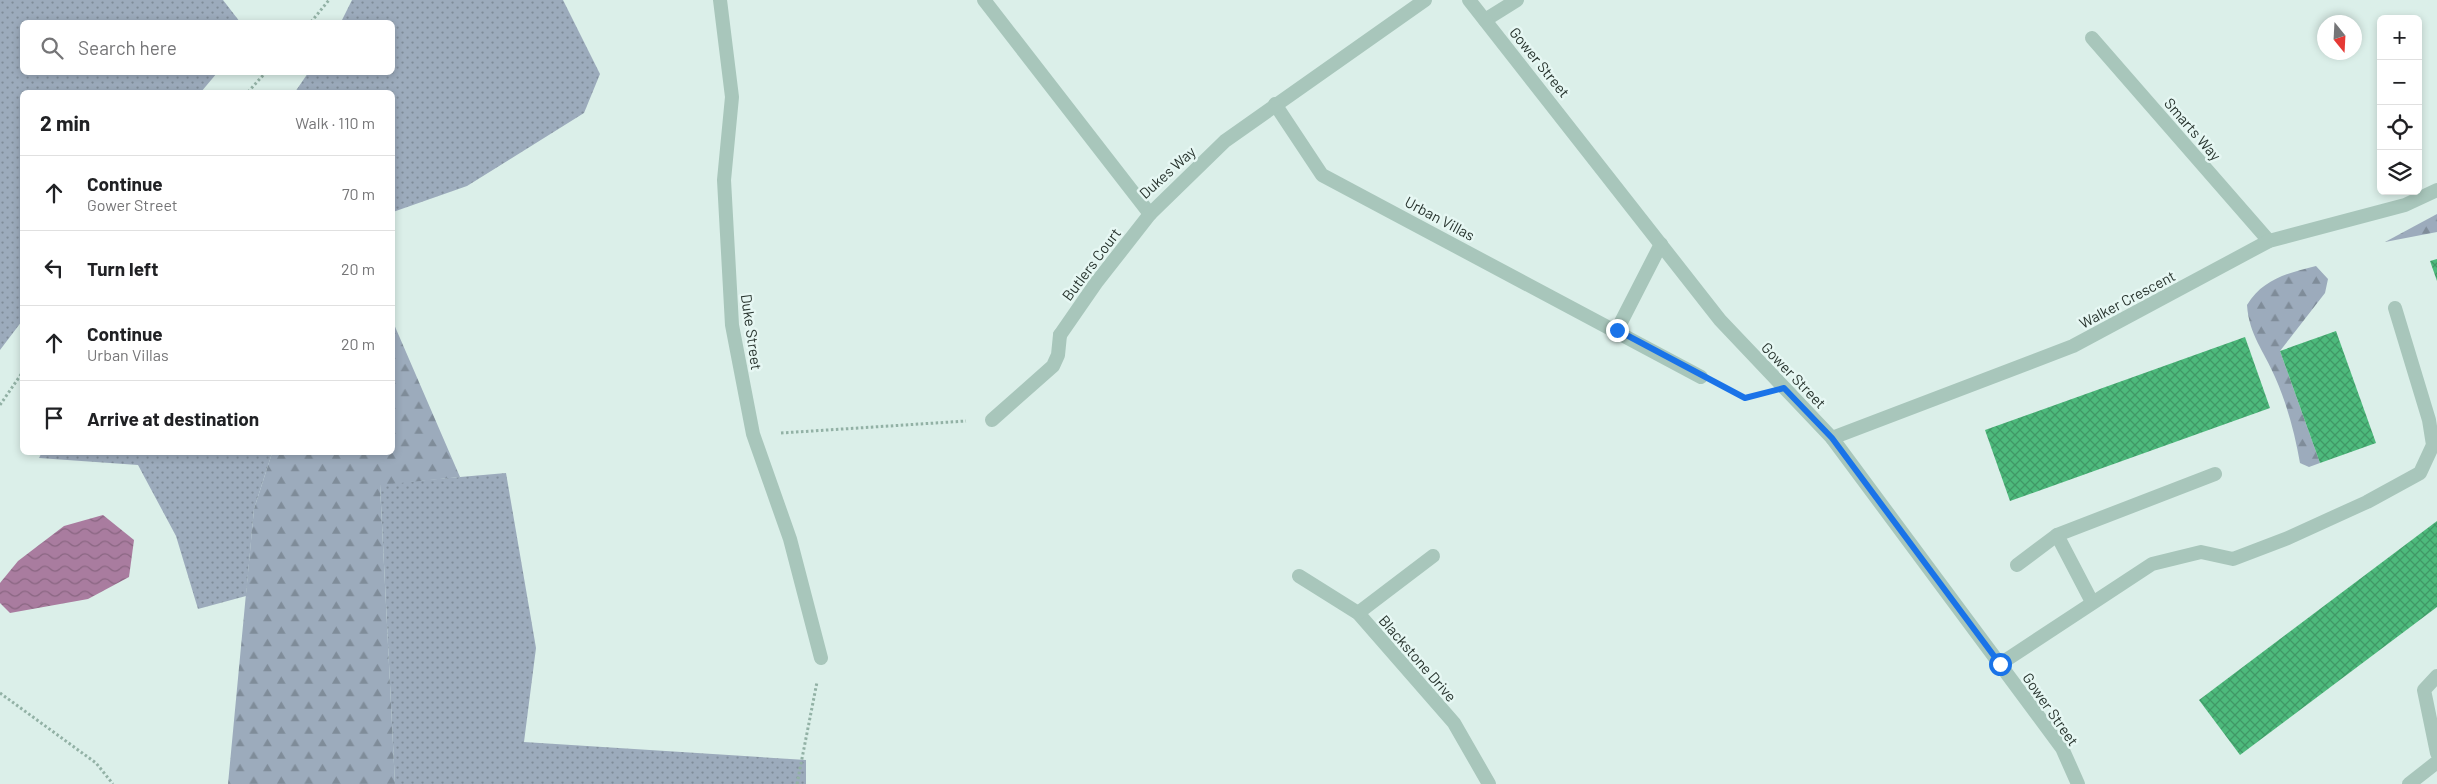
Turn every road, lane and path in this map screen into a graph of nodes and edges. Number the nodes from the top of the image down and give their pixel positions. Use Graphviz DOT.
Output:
graph roads {
  1 [pos="328,0"];
  2 [pos="720,0"];
  3 [pos="984,0"];
  4 [pos="1425,0"];
  5 [pos="1469,0"];
  6 [pos="1517,0"];
  7 [pos="313,20"];
  8 [pos="1485,20"];
  9 [pos="2092,38"];
  10 [pos="263,75"];
  11 [pos="250,90"];
  12 [pos="1275,104"];
  13 [pos="2437,190"];
  14 [pos="1150,214"];
  15 [pos="2269,241"];
  16 [pos="1661,244"];
  17 [pos="2395,308"];
  18 [pos="1617,330"];
  19 [pos="20,376"];
  20 [pos="1701,377"];
  21 [pos="1784,388"];
  22 [pos="0,405"];
  23 [pos="992,420"];
  24 [pos="753,434"];
  25 [pos="1832,438"];
  26 [pos="2214,474"];
  27 [pos="2057,535"];
  28 [pos="1433,556"];
  29 [pos="2017,565"];
  30 [pos="1299,576"];
  31 [pos="2092,602"];
  32 [pos="1358,613"];
  33 [pos="821,658"];
  34 [pos="2000,664"];
  35 [pos="2437,676"];
  36 [pos="0,693"];
  37 [pos="2437,753"];
  38 [pos="2437,762"];
  39 [pos="113,784"];
  40 [pos="797,784"];
  41 [pos="1489,784"];
  42 [pos="2078,784"];
  43 [pos="2409,784"];
  1 -- 7 [label="path"];
  2 -- 24 [label="street, Duke Street"];
  3 -- 14 [label="street, Dukes Way"];
  4 -- 12 [label="street, Dukes Way"];
  5 -- 8 [label="street, Gower Street"];
  6 -- 8 [label="street"];
  8 -- 16 [label="street, Gower Street"];
  9 -- 15 [label="street, Smarts Way"];
  10 -- 11 [label="path"];
  12 -- 14 [label="street, Dukes Way"];
  12 -- 18 [label="street, Urban Villas"];
  13 -- 15 [label="street, Walker Crescent"];
  14 -- 23 [label="street, Butlers Court"];
  15 -- 25 [label="street, Walker Crescent"];
  16 -- 18 [label="street"];
  16 -- 21 [label="street, Gower Street"];
  17 -- 31 [label="street"];
  18 -- 20 [label="street, Urban Villas"];
  19 -- 22 [label="path"];
  20 -- 21 [label="path"];
  21 -- 25 [label="street, Gower Street"];
  23 -- 24 [label="path"];
  24 -- 33 [label="street, Duke Street"];
  25 -- 34 [label="street, Gower Street"];
  26 -- 27 [label="street"];
  27 -- 29 [label="street"];
  27 -- 31 [label="street"];
  28 -- 32 [label="street"];
  30 -- 32 [label="street, Blackstone Drive"];
  31 -- 34 [label="street"];
  32 -- 41 [label="street, Blackstone Drive"];
  33 -- 40 [label="path"];
  34 -- 42 [label="street, Gower Street"];
  35 -- 37 [label="street"];
  36 -- 39 [label="path"];
  38 -- 43 [label="street"];
}
